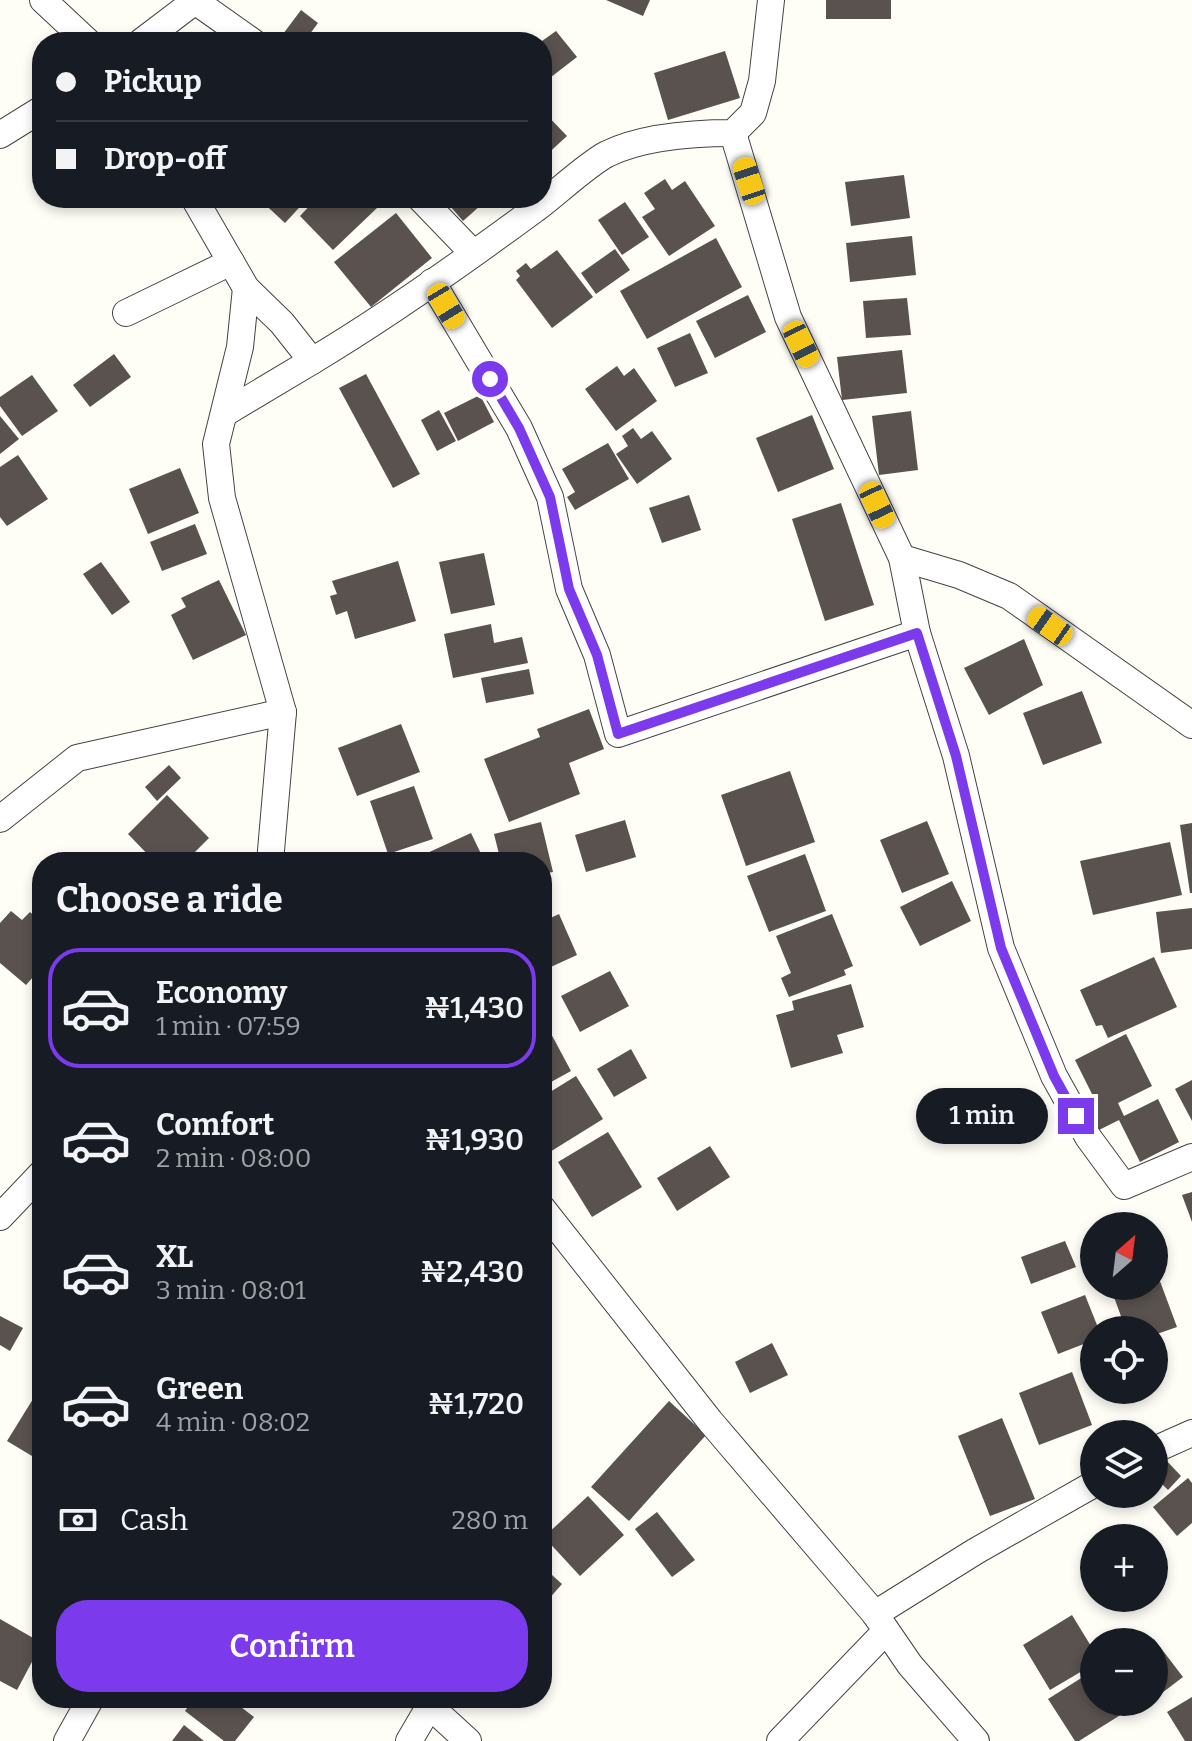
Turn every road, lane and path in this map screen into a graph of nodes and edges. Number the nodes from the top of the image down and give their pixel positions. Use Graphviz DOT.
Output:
graph roads {
  1 [pos="43,0"];
  2 [pos="195,0"];
  3 [pos="771,0"];
  4 [pos="77,32"];
  5 [pos="154,32"];
  6 [pos="239,32"];
  7 [pos="32,115"];
  8 [pos="733,133"];
  9 [pos="0,135"];
  10 [pos="552,195"];
  11 [pos="200,208"];
  12 [pos="430,208"];
  13 [pos="534,208"];
  14 [pos="473,253"];
  15 [pos="231,262"];
  16 [pos="432,282"];
  17 [pos="246,288"];
  18 [pos="126,313"];
  19 [pos="312,361"];
  20 [pos="225,413"];
  21 [pos="902,558"];
  22 [pos="917,633"];
  23 [pos="283,712"];
  24 [pos="1192,725"];
  25 [pos="0,819"];
  26 [pos="271,852"];
  27 [pos="1192,1157"];
  28 [pos="32,1183"];
  29 [pos="0,1217"];
  30 [pos="552,1221"];
  31 [pos="1192,1433"];
  32 [pos="1168,1444"];
  33 [pos="1080,1492"];
  34 [pos="881,1622"];
  35 [pos="85,1708"];
  36 [pos="423,1708"];
  37 [pos="431,1708"];
  38 [pos="67,1741"];
  39 [pos="409,1741"];
  40 [pos="468,1741"];
  41 [pos="780,1741"];
  42 [pos="976,1741"];
  1 -- 4 [label="street"];
  2 -- 5 [label="street"];
  2 -- 6 [label="street"];
  3 -- 8 [label="street"];
  7 -- 9 [label="street"];
  8 -- 10 [label="street"];
  8 -- 21 [label="street"];
  11 -- 15 [label="street"];
  12 -- 14 [label="street"];
  13 -- 14 [label="street"];
  14 -- 16 [label="street"];
  15 -- 17 [label="street"];
  15 -- 18 [label="street"];
  16 -- 19 [label="street"];
  16 -- 22 [label="street"];
  17 -- 19 [label="street"];
  17 -- 20 [label="street"];
  19 -- 20 [label="street"];
  20 -- 23 [label="street"];
  21 -- 22 [label="street"];
  21 -- 24 [label="street"];
  22 -- 27 [label="street"];
  23 -- 25 [label="street"];
  23 -- 26 [label="street"];
  28 -- 29 [label="street"];
  30 -- 34 [label="street"];
  31 -- 32 [label="street"];
  33 -- 34 [label="street"];
  34 -- 41 [label="street"];
  34 -- 42 [label="street"];
  35 -- 38 [label="street"];
  36 -- 39 [label="street"];
  37 -- 40 [label="street"];
}
